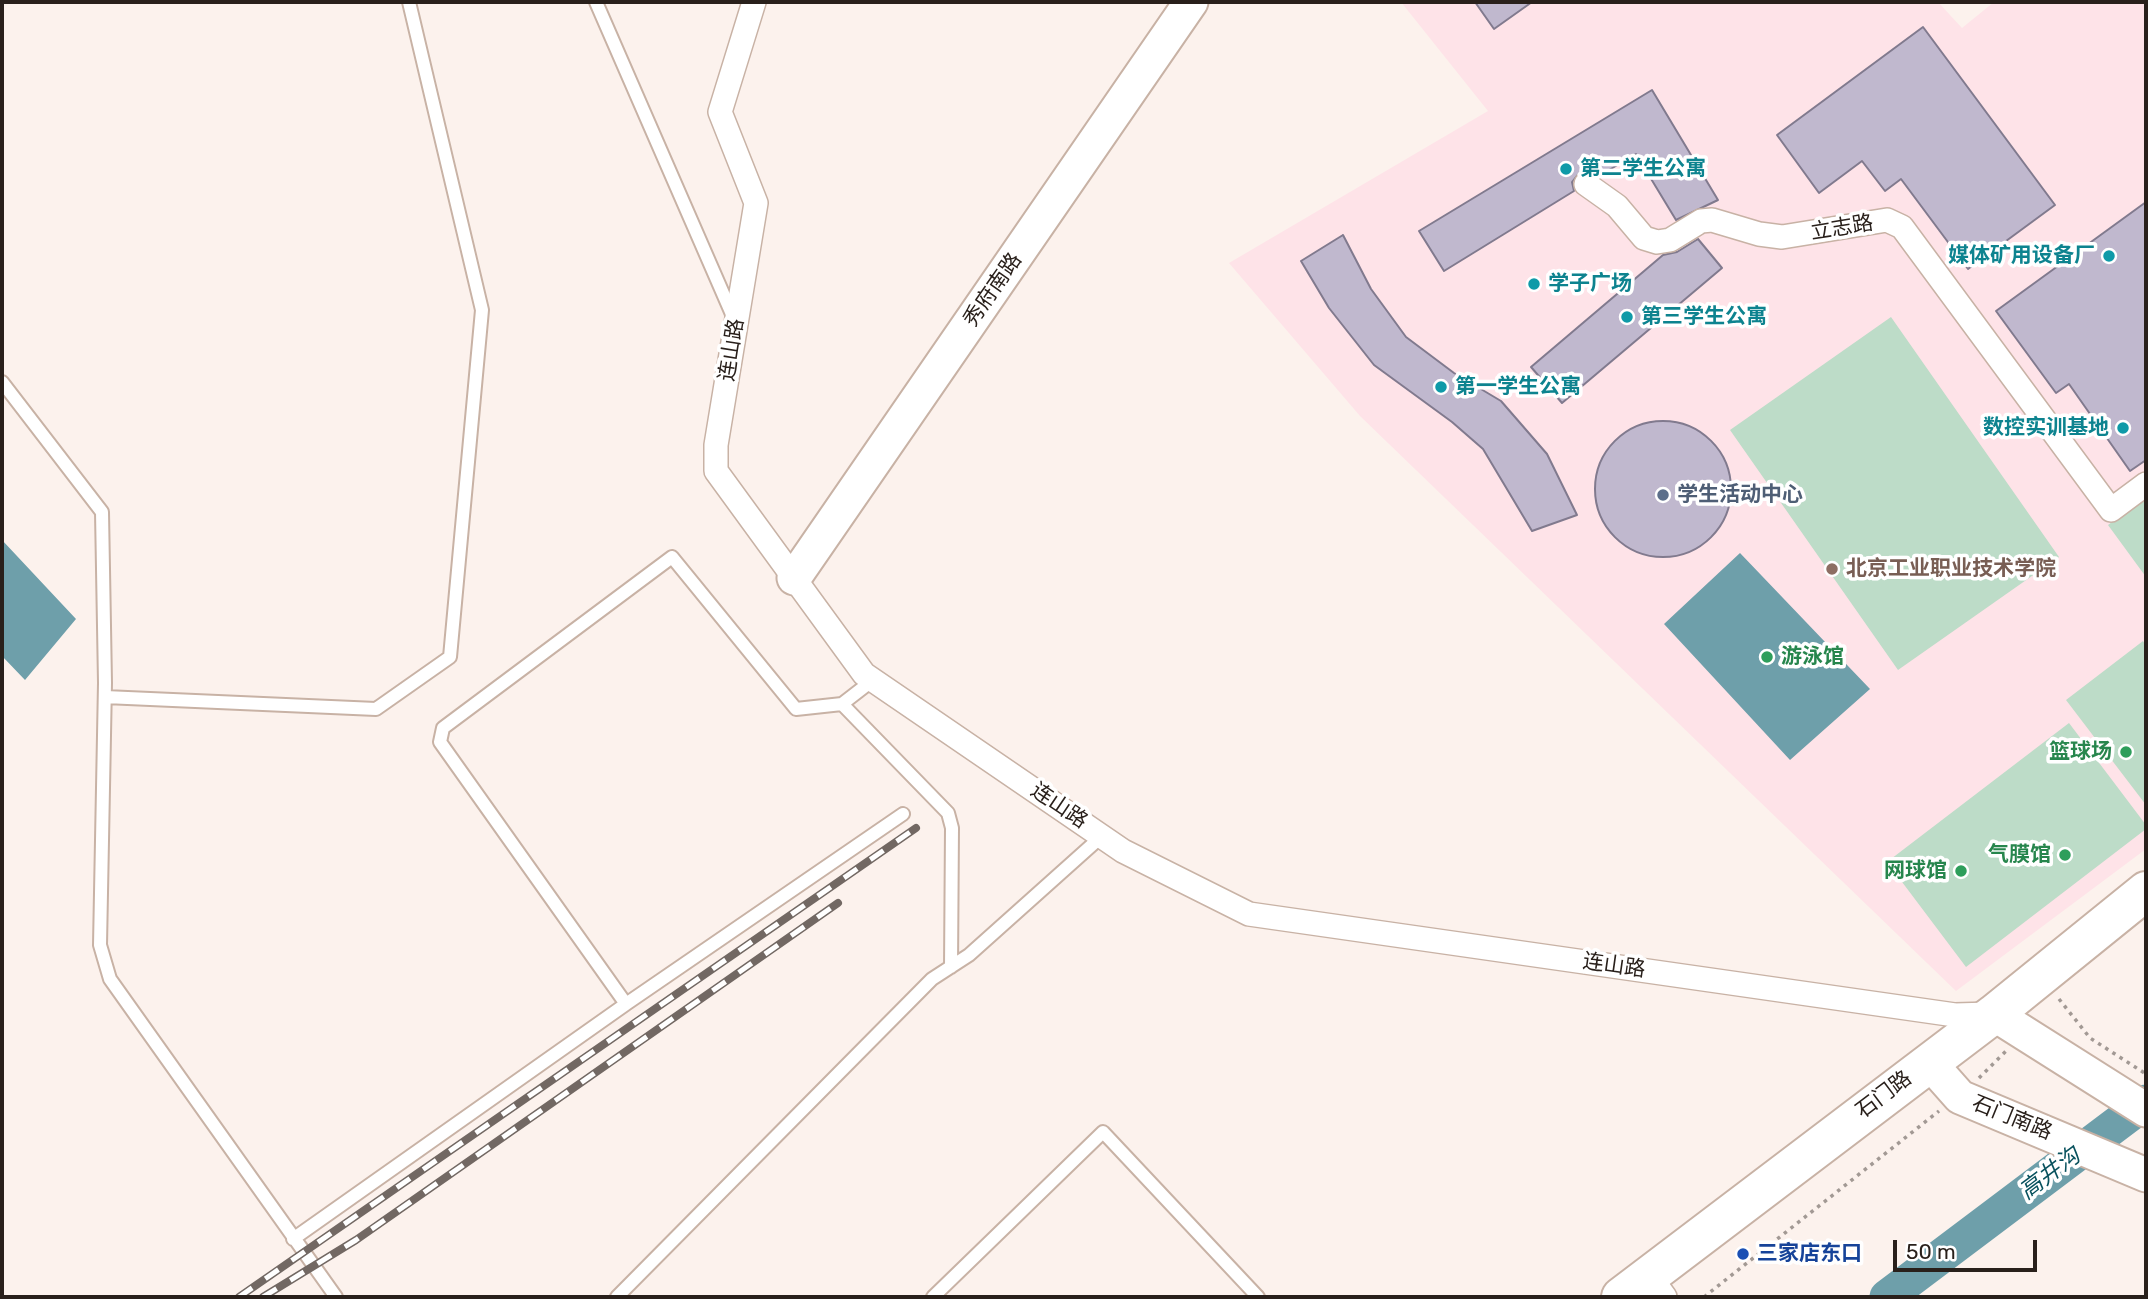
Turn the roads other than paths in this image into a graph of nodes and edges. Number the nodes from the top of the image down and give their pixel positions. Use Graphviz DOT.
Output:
graph roads {
  1 [pos="409,2"];
  2 [pos="596,2"];
  3 [pos="754,2"];
  4 [pos="1191,2"];
  5 [pos="1586,184"];
  6 [pos="736,324"];
  7 [pos="2,382"];
  8 [pos="2146,484"];
  9 [pos="794,578"];
  10 [pos="873,680"];
  11 [pos="105,697"];
  12 [pos="842,704"];
  13 [pos="903,814"];
  14 [pos="1102,836"];
  15 [pos="2146,891"];
  16 [pos="2146,923"];
  17 [pos="951,967"];
  18 [pos="626,1004"];
  19 [pos="2011,1024"];
  20 [pos="1944,1079"];
  21 [pos="2146,1110"];
  22 [pos="2133,1170"];
  23 [pos="293,1239"];
  24 [pos="1652,1293"];
  25 [pos="336,1297"];
  26 [pos="617,1297"];
  27 [pos="933,1297"];
  28 [pos="1258,1297"];
  1 -- 11 [label="lane"];
  2 -- 6 [label="lane"];
  3 -- 6 [label="street, 连山路"];
  4 -- 9 [label="street, 秀府南路"];
  5 -- 8 [label="street, 立志路"];
  6 -- 9 [label="street, 连山路"];
  7 -- 11 [label="lane"];
  9 -- 10 [label="street, 连山路"];
  10 -- 12 [label="lane"];
  10 -- 14 [label="street, 连山路"];
  11 -- 23 [label="lane"];
  12 -- 17 [label="lane"];
  12 -- 18 [label="lane"];
  13 -- 18 [label="lane"];
  14 -- 17 [label="lane"];
  14 -- 19 [label="street, 连山路"];
  15 -- 19 [label="highway, 石门路"];
  16 -- 19 [label="highway, 石门路"];
  17 -- 26 [label="lane"];
  18 -- 23 [label="lane"];
  19 -- 20 [label="highway, 石门路"];
  19 -- 21 [label="street"];
  20 -- 22 [label="street, 石门南路"];
  20 -- 24 [label="highway, 石门路"];
  23 -- 25 [label="lane"];
  27 -- 28 [label="lane"];
}
